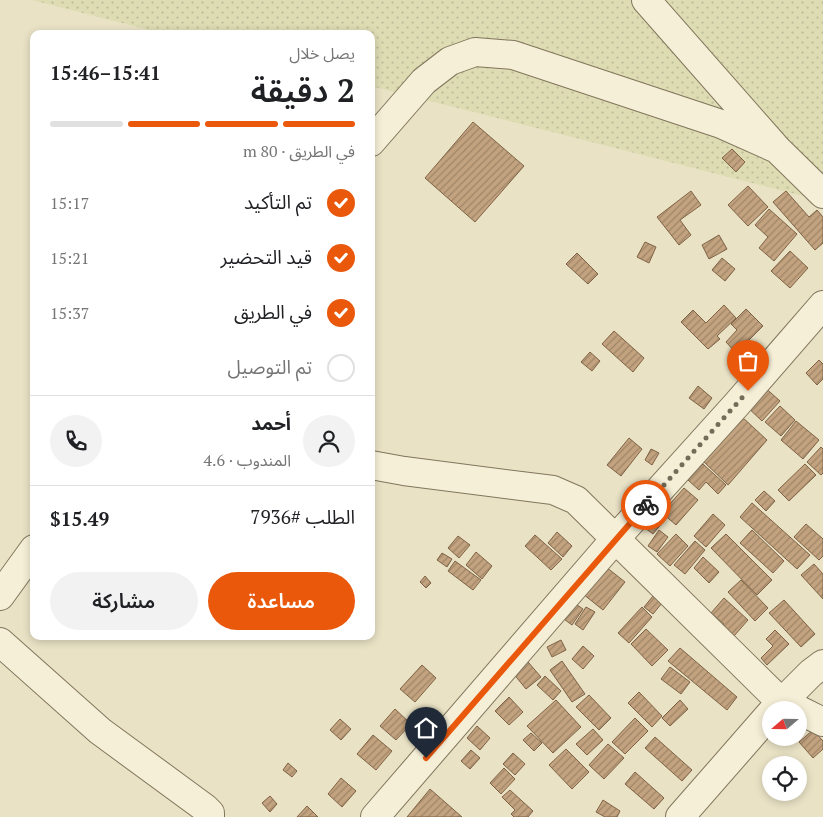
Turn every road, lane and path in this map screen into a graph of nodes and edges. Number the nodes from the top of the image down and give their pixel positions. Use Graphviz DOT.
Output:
graph roads {
  1 [pos="646,0"];
  2 [pos="375,137"];
  3 [pos="777,149"];
  4 [pos="823,194"];
  5 [pos="823,305"];
  6 [pos="375,466"];
  7 [pos="616,538"];
  8 [pos="30,555"];
  9 [pos="0,596"];
  10 [pos="0,642"];
  11 [pos="823,664"];
  12 [pos="777,701"];
  13 [pos="791,701"];
  14 [pos="808,717"];
  15 [pos="823,722"];
  16 [pos="762,734"];
  17 [pos="687,815"];
  18 [pos="210,817"];
  19 [pos="375,817"];
  1 -- 3 [label="street"];
  2 -- 3 [label="street"];
  3 -- 4 [label="street"];
  5 -- 7 [label="street"];
  6 -- 7 [label="street"];
  7 -- 12 [label="street"];
  7 -- 19 [label="street"];
  8 -- 9 [label="street"];
  10 -- 18 [label="street"];
  11 -- 13 [label="street"];
  14 -- 15 [label="street"];
  16 -- 17 [label="street"];
}
